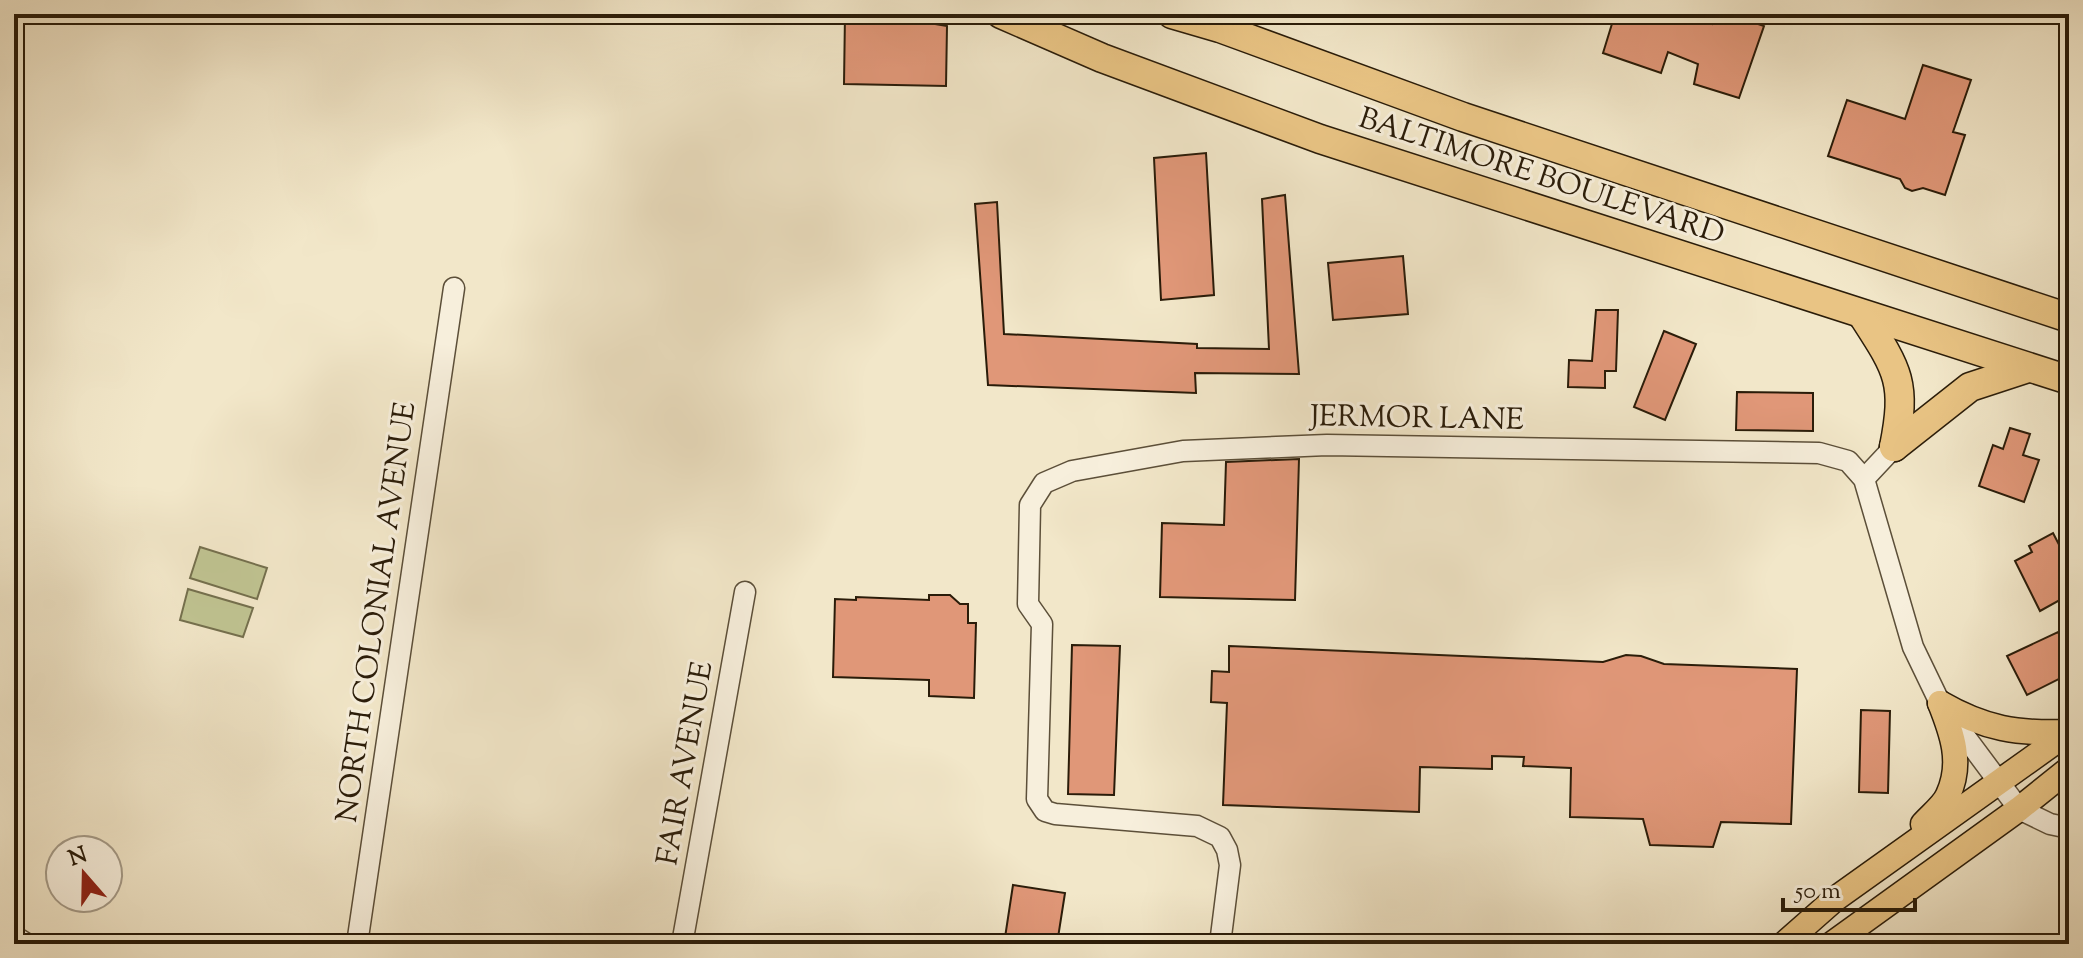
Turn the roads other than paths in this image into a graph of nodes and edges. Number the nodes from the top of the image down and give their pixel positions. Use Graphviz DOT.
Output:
graph roads {
  1 [pos="1001,14"];
  2 [pos="1172,14"];
  3 [pos="454,288"];
  4 [pos="1863,316"];
  5 [pos="2069,318"];
  6 [pos="2028,368"];
  7 [pos="2069,380"];
  8 [pos="1894,447"];
  9 [pos="1864,479"];
  10 [pos="745,592"];
  11 [pos="1940,703"];
  12 [pos="2069,732"];
  13 [pos="2069,769"];
  14 [pos="1999,782"];
  15 [pos="2019,809"];
  16 [pos="2069,828"];
  17 [pos="1902,851"];
  18 [pos="14,936"];
  19 [pos="27,944"];
  20 [pos="357,944"];
  21 [pos="682,944"];
  22 [pos="1220,944"];
  23 [pos="1784,944"];
  24 [pos="1832,944"];
  1 -- 4 [label="highway, BALTIMORE BOULEVARD"];
  2 -- 5 [label="highway, BALTIMORE BOULEVARD"];
  3 -- 20 [label="street, NORTH COLONIAL AVENUE"];
  4 -- 6 [label="highway, BALTIMORE BOULEVARD"];
  4 -- 8 [label="highway"];
  6 -- 7 [label="highway, BALTIMORE BOULEVARD"];
  6 -- 8 [label="highway"];
  8 -- 9 [label="street"];
  9 -- 11 [label="street"];
  9 -- 22 [label="street, JERMOR LANE"];
  10 -- 21 [label="street, FAIR AVENUE"];
  11 -- 12 [label="main road"];
  11 -- 14 [label="street"];
  11 -- 17 [label="main road"];
  12 -- 14 [label="main road"];
  13 -- 15 [label="main road"];
  14 -- 15 [label="street"];
  14 -- 17 [label="main road"];
  15 -- 16 [label="street"];
  15 -- 24 [label="main road"];
  17 -- 23 [label="main road"];
  18 -- 19 [label="street"];
}
